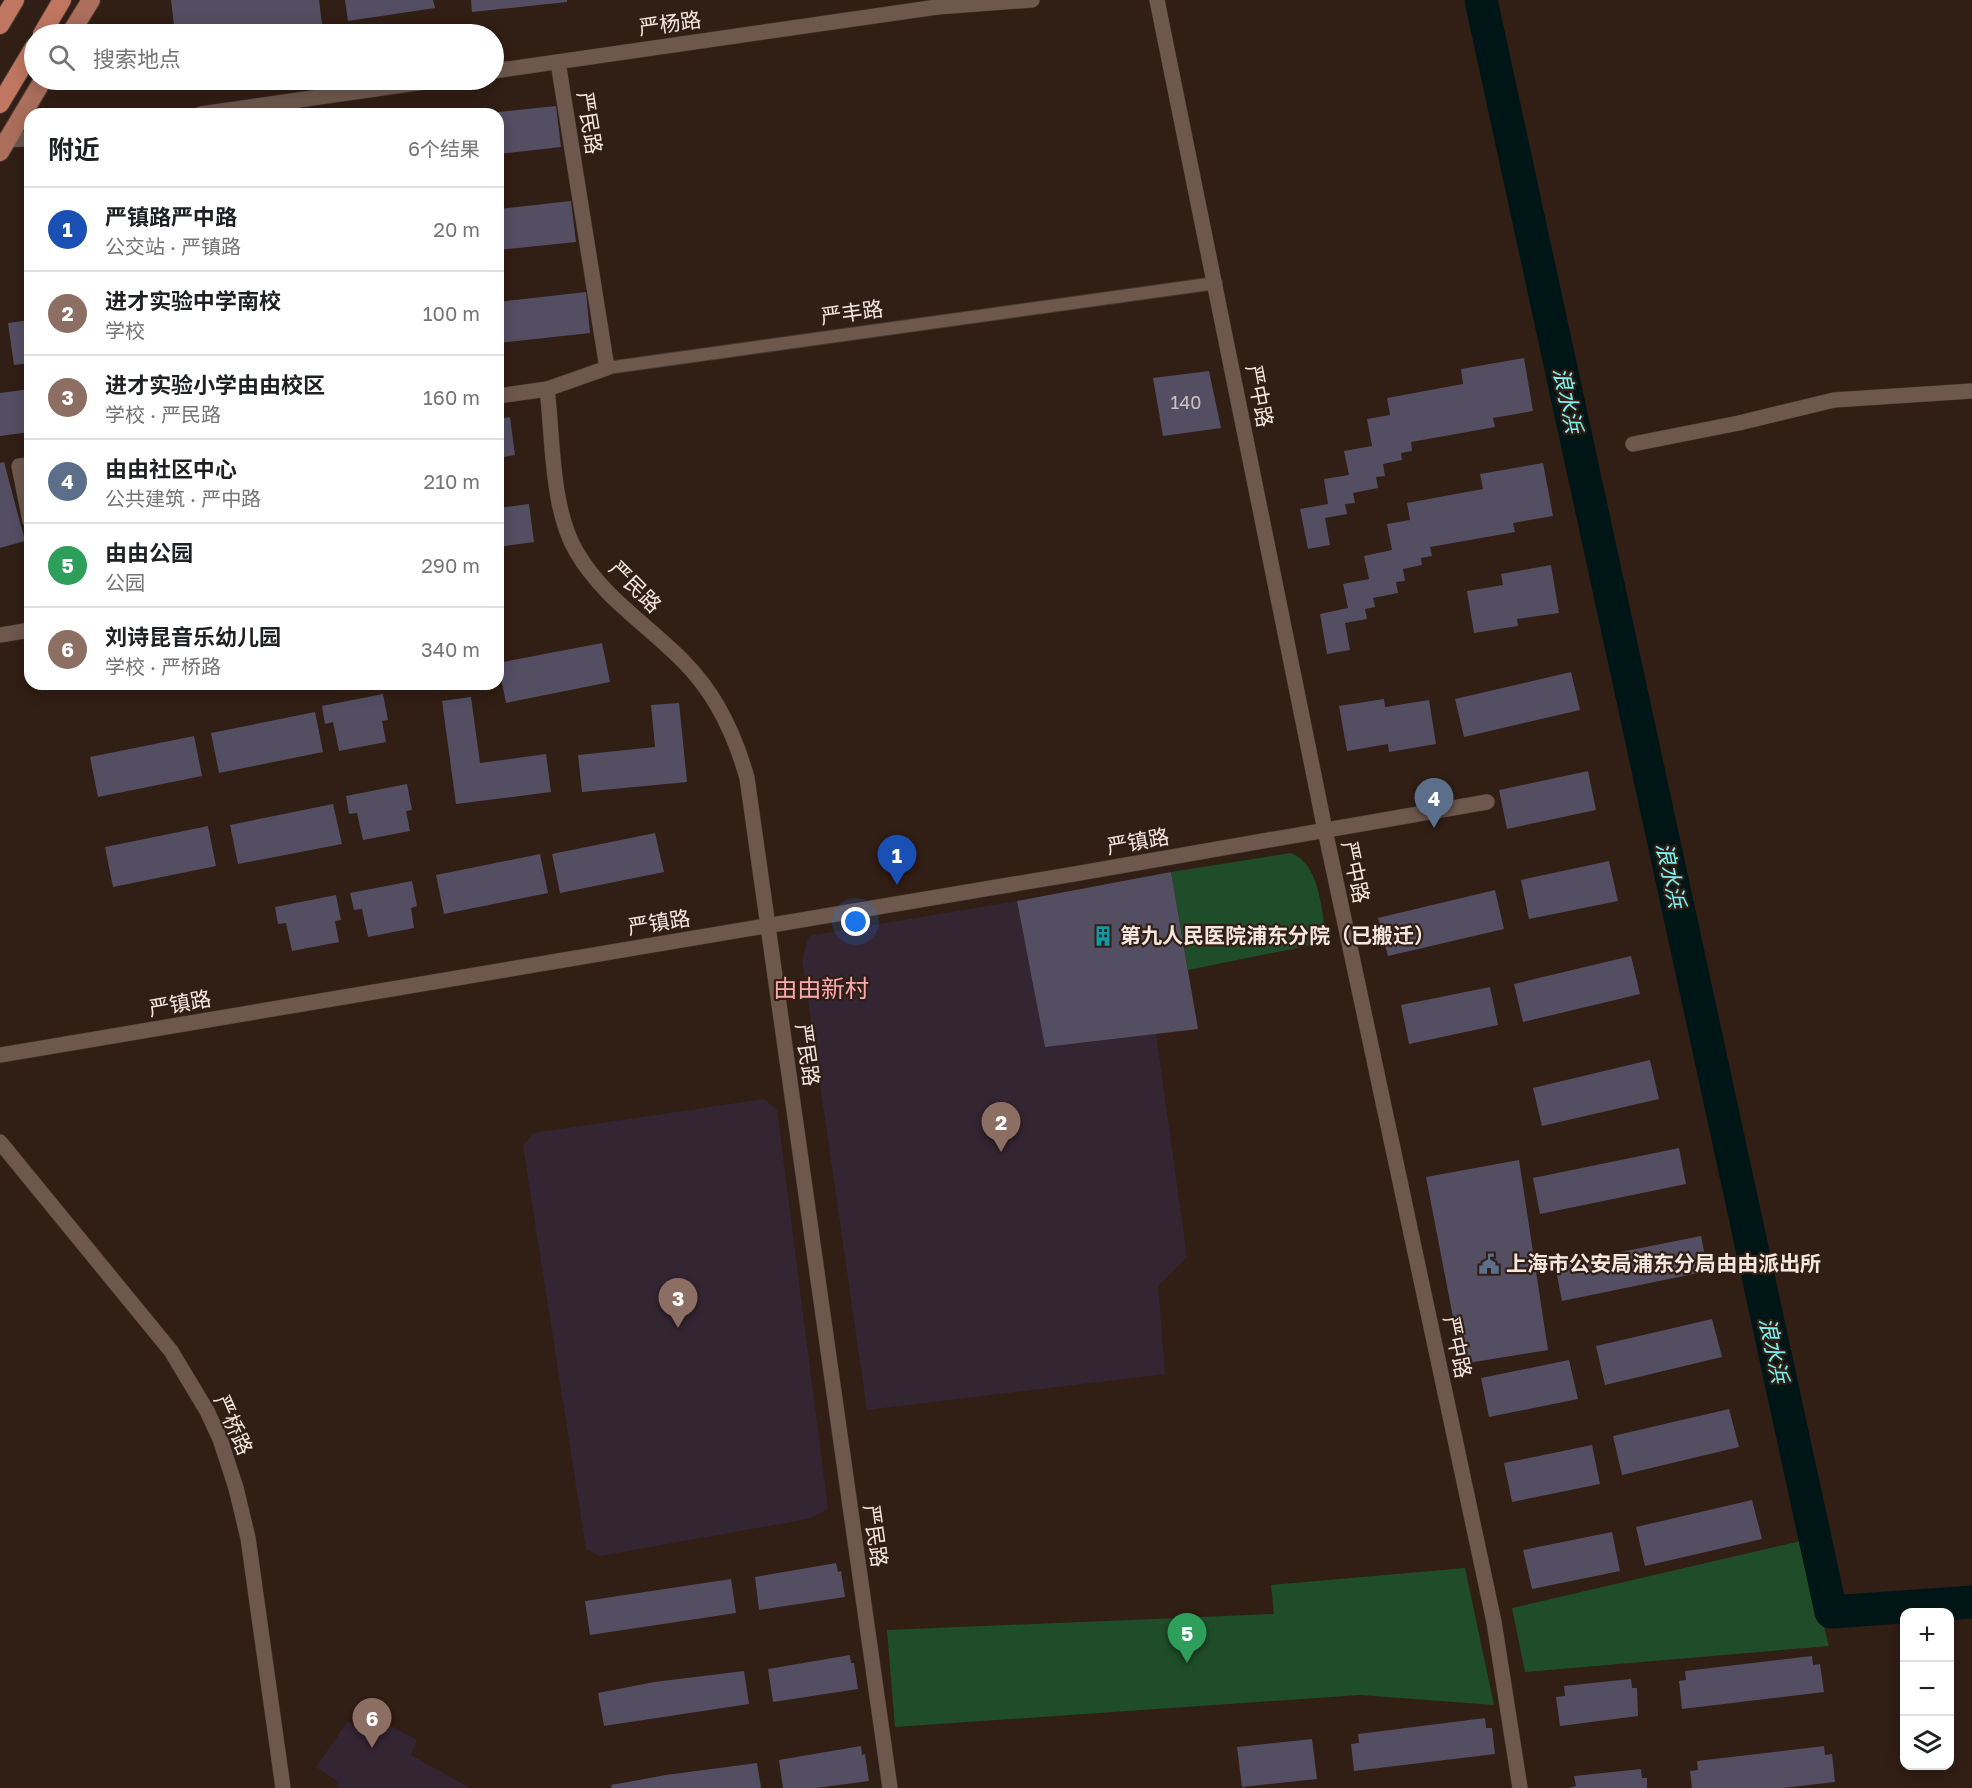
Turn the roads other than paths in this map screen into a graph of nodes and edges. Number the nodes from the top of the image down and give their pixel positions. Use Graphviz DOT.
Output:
graph roads {
  1 [pos="15,0"];
  2 [pos="62,0"];
  3 [pos="91,0"];
  4 [pos="1032,0"];
  5 [pos="1157,0"];
  6 [pos="48,24"];
  7 [pos="76,24"];
  8 [pos="0,25"];
  9 [pos="558,62"];
  10 [pos="24,64"];
  11 [pos="504,70"];
  12 [pos="37,90"];
  13 [pos="368,90"];
  14 [pos="0,104"];
  15 [pos="25,108"];
  16 [pos="243,108"];
  17 [pos="24,110"];
  18 [pos="24,141"];
  19 [pos="2,144"];
  20 [pos="1215,283"];
  21 [pos="607,368"];
  22 [pos="547,389"];
  23 [pos="1972,391"];
  24 [pos="504,395"];
  25 [pos="1633,444"];
  26 [pos="24,466"];
  27 [pos="24,491"];
  28 [pos="24,631"];
  29 [pos="0,635"];
  30 [pos="1487,802"];
  31 [pos="1324,830"];
  32 [pos="768,928"];
  33 [pos="0,1056"];
  34 [pos="0,1142"];
  35 [pos="284,1788"];
  36 [pos="890,1788"];
  37 [pos="1520,1788"];
  1 -- 8 [label="highway"];
  2 -- 6 [label="highway"];
  3 -- 7 [label="main road"];
  4 -- 9 [label="street, 严杨路"];
  5 -- 20 [label="street, 严中路"];
  9 -- 11 [label="street, 严杨路"];
  9 -- 21 [label="street, 严民路"];
  10 -- 14 [label="highway"];
  12 -- 15 [label="main road"];
  13 -- 16 [label="street"];
  17 -- 19 [label="main road"];
  18 -- 19 [label="street"];
  20 -- 21 [label="street, 严丰路"];
  20 -- 31 [label="street, 严中路"];
  21 -- 22 [label="street, 严丰路"];
  22 -- 24 [label="street, 严丰路"];
  22 -- 32 [label="street, 严民路"];
  23 -- 25 [label="street"];
  26 -- 27 [label="street"];
  28 -- 29 [label="street"];
  30 -- 31 [label="street, 严镇路"];
  31 -- 32 [label="street, 严镇路"];
  31 -- 37 [label="street, 严中路"];
  32 -- 33 [label="street, 严镇路"];
  32 -- 36 [label="street, 严民路"];
  34 -- 35 [label="street, 严桥路"];
}
